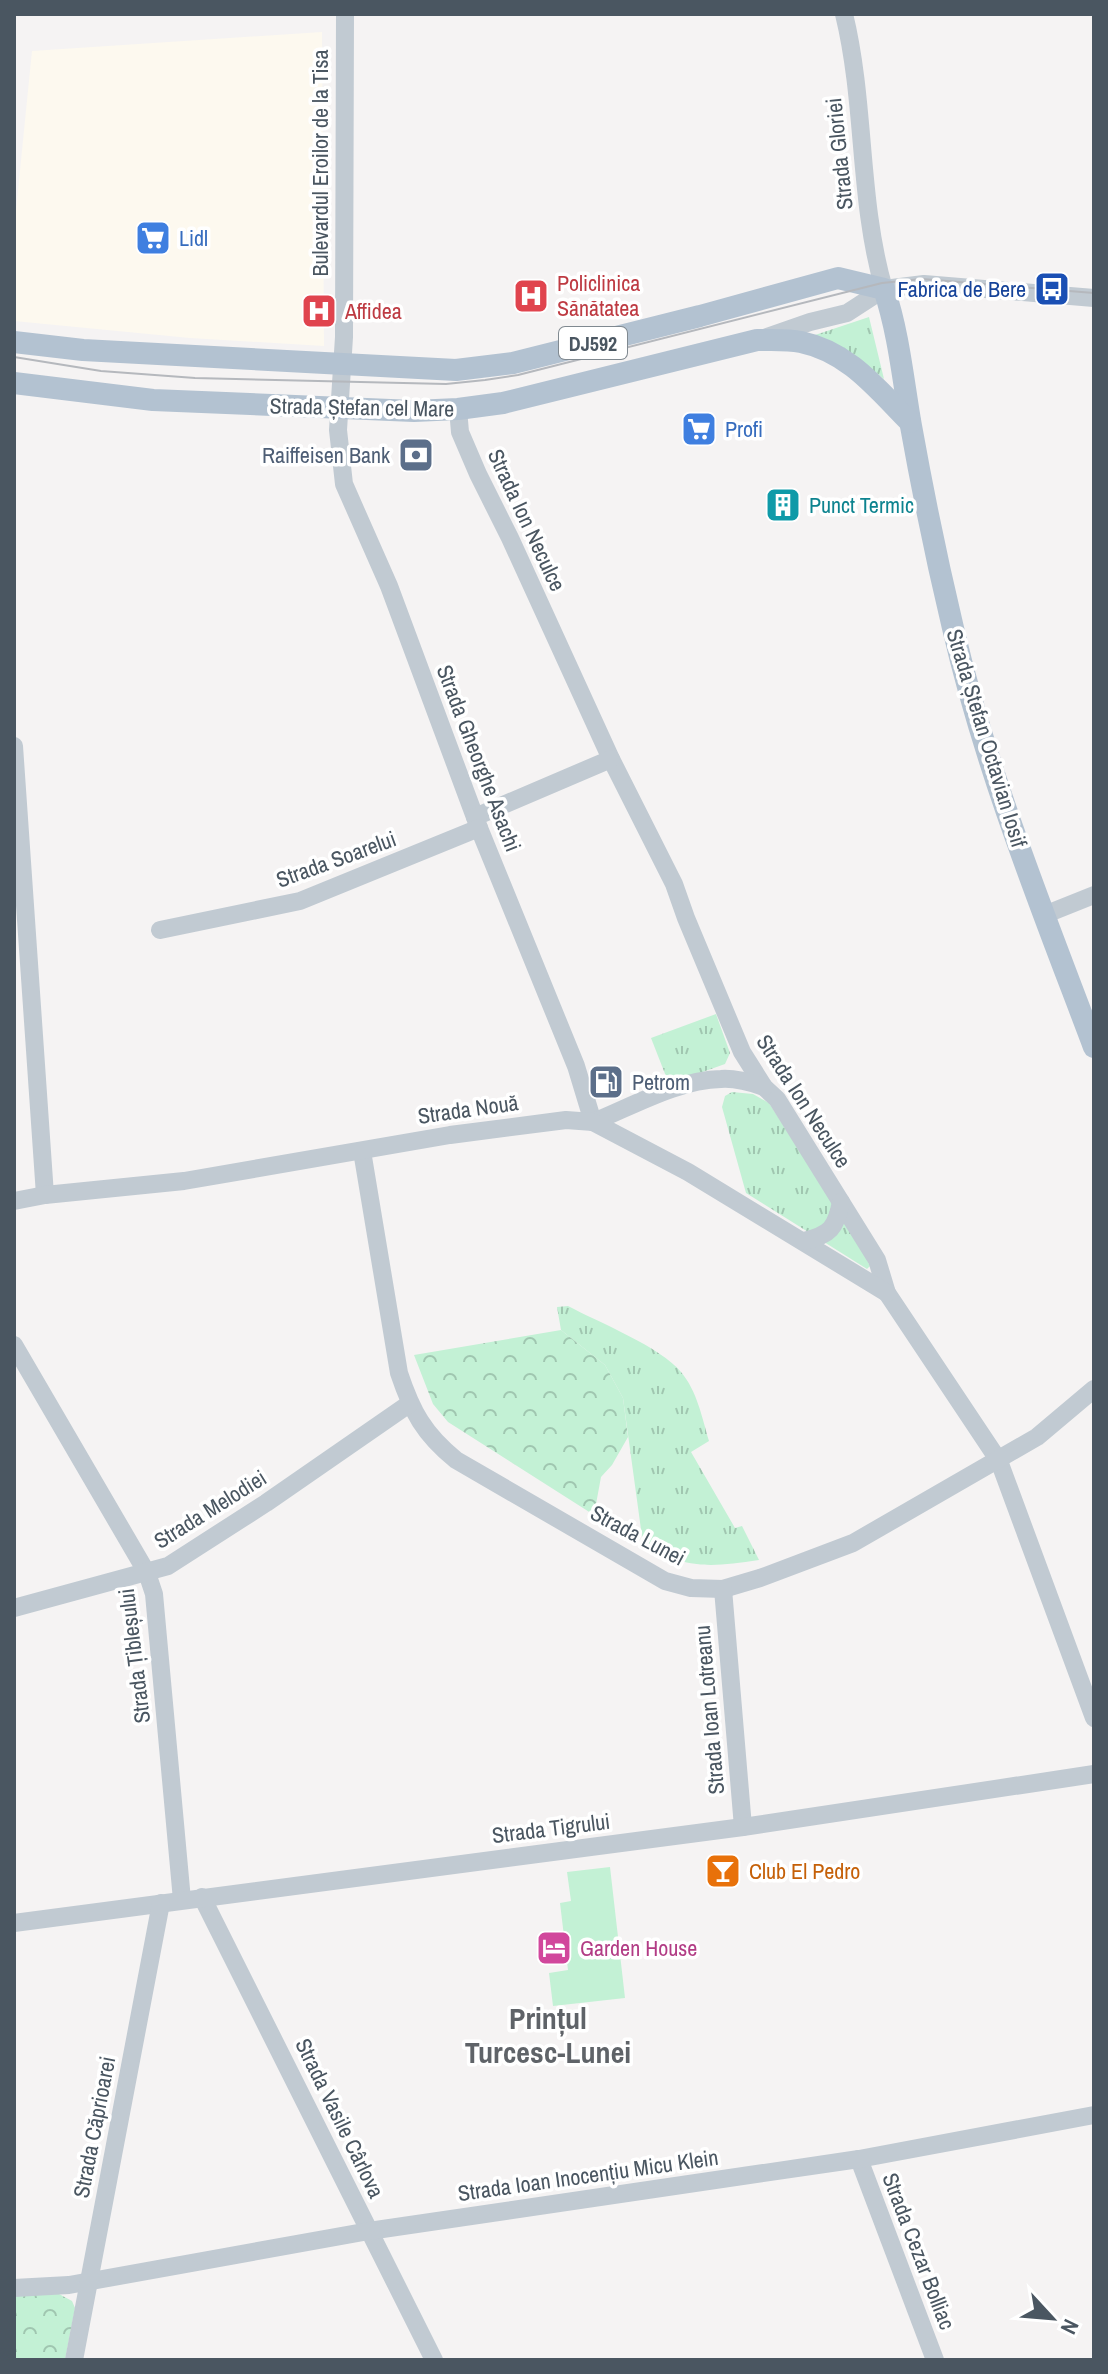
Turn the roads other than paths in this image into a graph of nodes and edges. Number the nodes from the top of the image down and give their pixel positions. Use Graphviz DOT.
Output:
graph roads {
  1 [pos="345,14"];
  2 [pos="845,17"];
  3 [pos="884,289"];
  4 [pos="1094,298"];
  5 [pos="757,340"];
  6 [pos="14,342"];
  7 [pos="342,365"];
  8 [pos="14,383"];
  9 [pos="339,408"];
  10 [pos="458,409"];
  11 [pos="910,422"];
  12 [pos="14,746"];
  13 [pos="611,759"];
  14 [pos="477,823"];
  15 [pos="1094,895"];
  16 [pos="1044,915"];
  17 [pos="160,930"];
  18 [pos="1094,1047"];
  19 [pos="742,1052"];
  20 [pos="722,1079"];
  21 [pos="764,1087"];
  22 [pos="593,1122"];
  23 [pos="362,1151"];
  24 [pos="45,1195"];
  25 [pos="14,1201"];
  26 [pos="841,1202"];
  27 [pos="804,1241"];
  28 [pos="887,1293"];
  29 [pos="14,1345"];
  30 [pos="1094,1389"];
  31 [pos="409,1404"];
  32 [pos="999,1461"];
  33 [pos="147,1573"];
  34 [pos="723,1589"];
  35 [pos="14,1608"];
  36 [pos="1094,1718"];
  37 [pos="1094,1774"];
  38 [pos="743,1827"];
  39 [pos="202,1897"];
  40 [pos="182,1900"];
  41 [pos="161,1903"];
  42 [pos="14,1923"];
  43 [pos="1094,2115"];
  44 [pos="859,2159"];
  45 [pos="369,2231"];
  46 [pos="89,2282"];
  47 [pos="14,2288"];
  48 [pos="74,2360"];
  49 [pos="434,2360"];
  50 [pos="935,2360"];
  1 -- 7 [label="street, Bulevardul Eroilor de la Tisa"];
  2 -- 3 [label="street, Strada Gloriei"];
  3 -- 4 [label="street, Strada Ștefan cel Mare"];
  3 -- 5 [label="street, Strada Ștefan cel Mare"];
  3 -- 7 [label="main road, Strada Ștefan cel Mare / DJ592"];
  3 -- 11 [label="main road, Strada Ștefan Octavian Iosif"];
  5 -- 10 [label="main road, Strada Ștefan cel Mare / DJ592"];
  5 -- 11 [label="main road, DJ592"];
  6 -- 7 [label="main road, Strada Ștefan cel Mare / DJ592"];
  7 -- 9 [label="street, Bulevardul Eroilor de la Tisa"];
  8 -- 9 [label="main road, Strada Ștefan cel Mare / DJ592"];
  9 -- 10 [label="main road, Strada Ștefan cel Mare / DJ592"];
  9 -- 14 [label="street, Strada Gheorghe Asachi"];
  10 -- 13 [label="street, Strada Ion Neculce"];
  11 -- 16 [label="main road, Strada Ștefan Octavian Iosif"];
  12 -- 24 [label="street"];
  13 -- 14 [label="street, Strada Soarelui"];
  13 -- 19 [label="street, Strada Ion Neculce"];
  14 -- 17 [label="street, Strada Soarelui"];
  14 -- 22 [label="street, Strada Gheorghe Asachi"];
  15 -- 16 [label="street"];
  16 -- 18 [label="main road, Strada Ștefan Octavian Iosif"];
  19 -- 20 [label="street"];
  19 -- 21 [label="street, Strada Ion Neculce"];
  20 -- 21 [label="street"];
  20 -- 22 [label="street"];
  21 -- 26 [label="street, Strada Ion Neculce"];
  22 -- 23 [label="street, Strada Nouă"];
  22 -- 27 [label="street, Strada Nouă"];
  23 -- 24 [label="street, Strada Nouă"];
  23 -- 31 [label="street, Strada Lunei"];
  24 -- 25 [label="street, Strada Nouă"];
  26 -- 27 [label="street"];
  26 -- 28 [label="street, Strada Ion Neculce"];
  27 -- 28 [label="street, Strada Nouă"];
  28 -- 32 [label="street, Strada Ion Neculce"];
  29 -- 33 [label="street, Strada Țibleșului"];
  30 -- 32 [label="street, Strada Lunei"];
  31 -- 33 [label="street, Strada Melodiei"];
  31 -- 34 [label="street, Strada Lunei"];
  32 -- 34 [label="street, Strada Lunei"];
  32 -- 36 [label="street, Strada Ion Neculce"];
  33 -- 35 [label="street, Strada Melodiei"];
  33 -- 40 [label="street, Strada Țibleșului"];
  34 -- 38 [label="street, Strada Ioan Lotreanu"];
  37 -- 38 [label="street, Strada Tigrului"];
  38 -- 39 [label="street, Strada Tigrului"];
  39 -- 40 [label="street, Strada Tigrului"];
  39 -- 45 [label="street, Strada Vasile Cârlova"];
  40 -- 41 [label="street, Strada Tigrului"];
  41 -- 42 [label="street, Strada Tigrului"];
  41 -- 46 [label="street, Strada Căprioarei"];
  43 -- 44 [label="street, Strada Ioan Inocențiu Micu Klein"];
  44 -- 45 [label="street, Strada Ioan Inocențiu Micu Klein"];
  44 -- 50 [label="street, Strada Cezar Bolliac"];
  45 -- 46 [label="street, Strada Ioan Inocențiu Micu Klein"];
  45 -- 49 [label="street, Strada Vasile Cârlova"];
  46 -- 47 [label="street, Strada Ioan Inocențiu Micu Klein"];
  46 -- 48 [label="street, Strada Căprioarei"];
}
